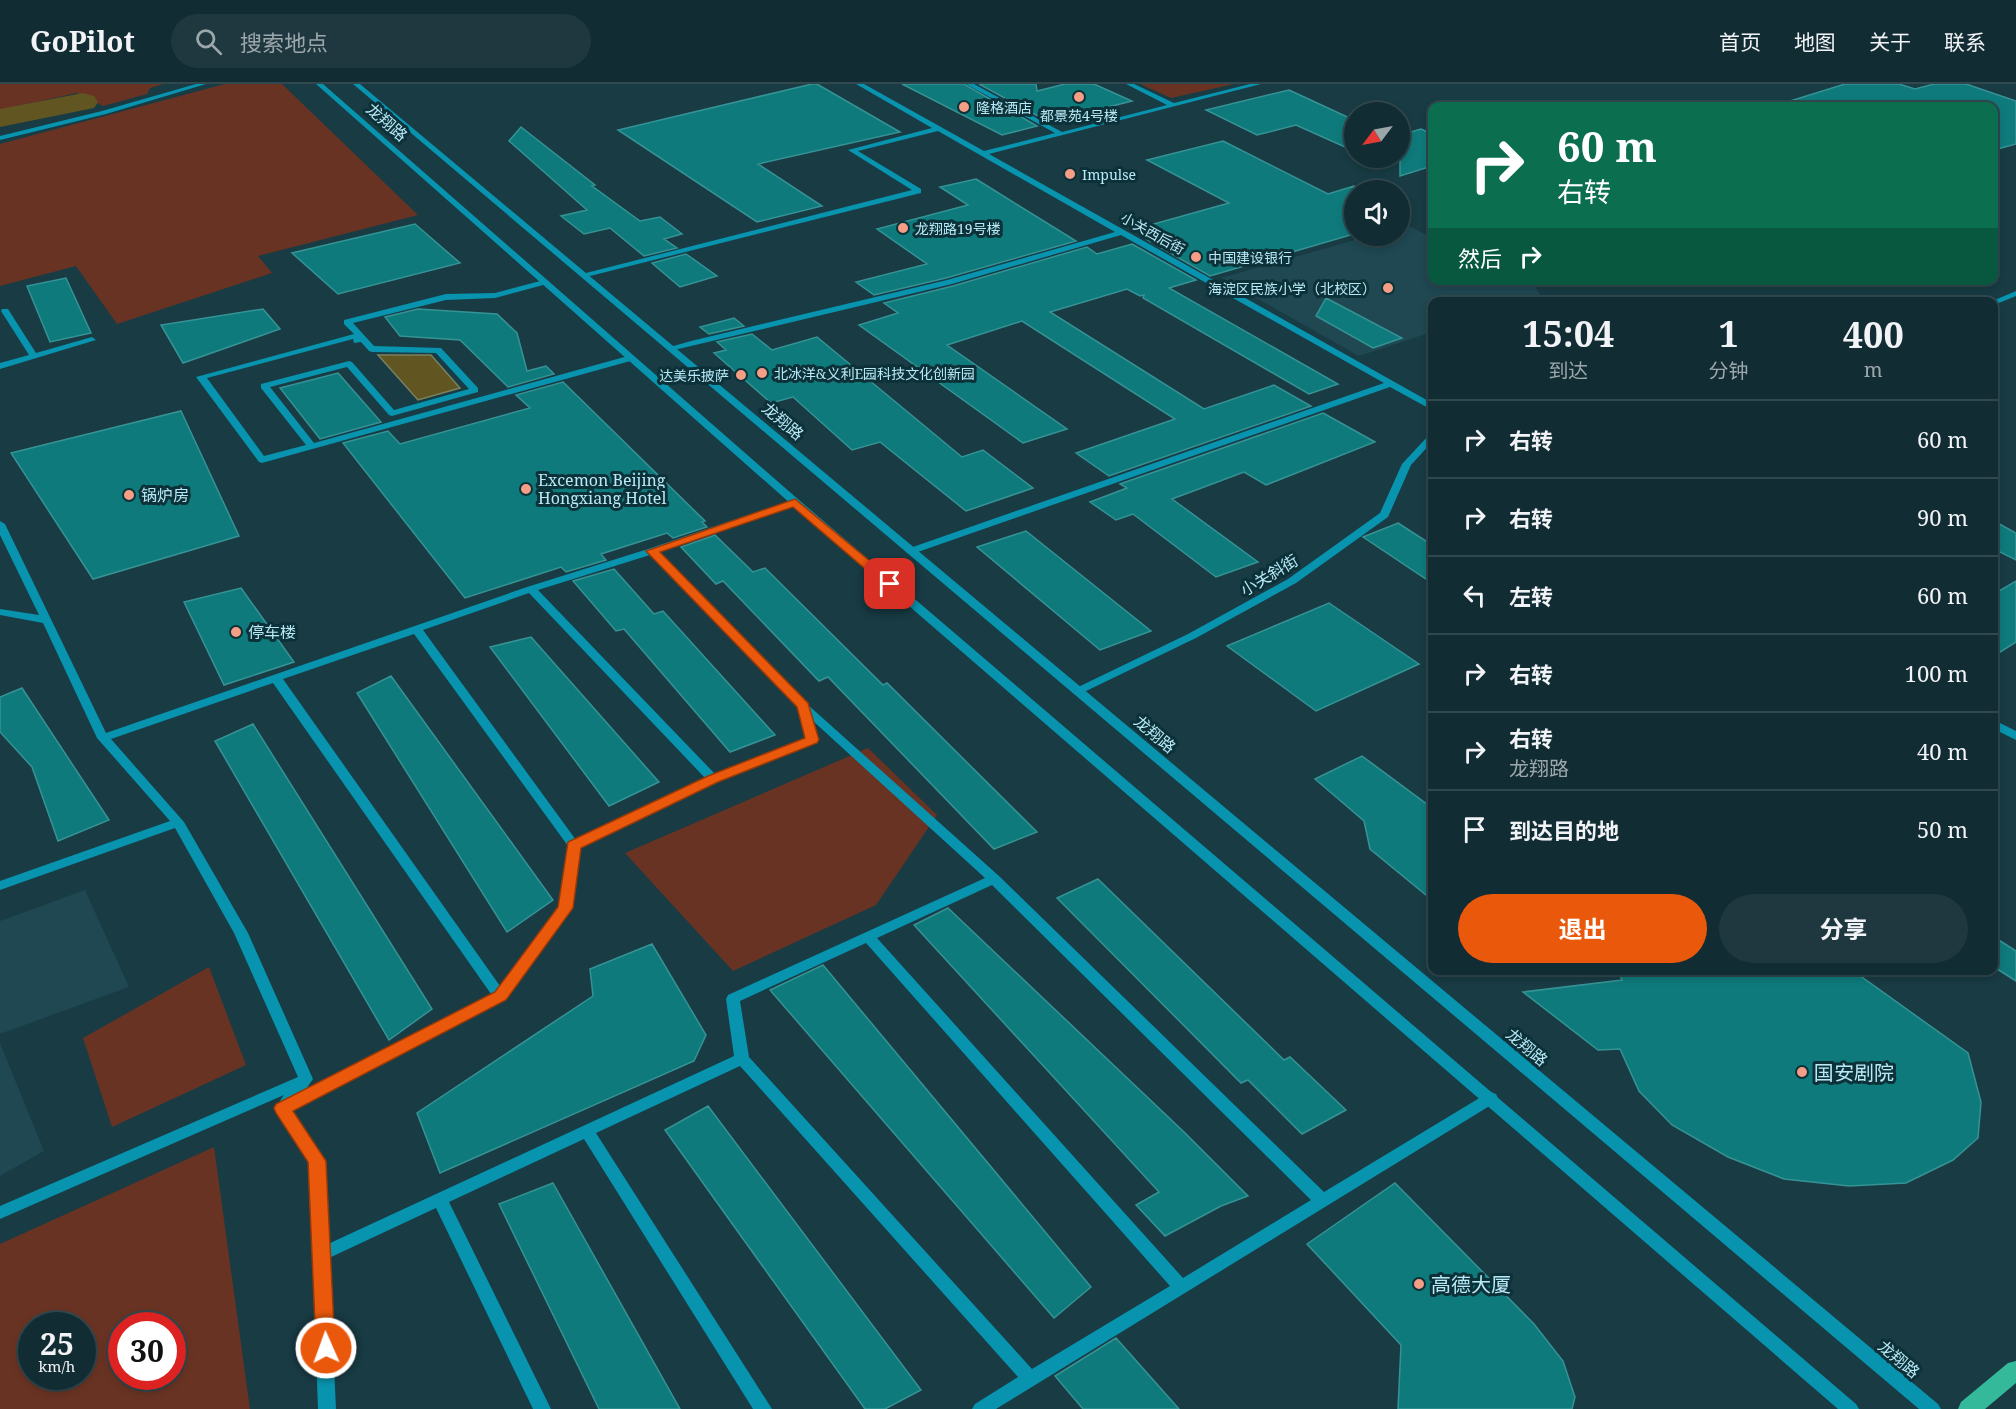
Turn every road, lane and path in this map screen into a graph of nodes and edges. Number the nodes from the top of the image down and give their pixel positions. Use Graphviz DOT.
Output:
graph roads {
  1 [pos="203,84"];
  2 [pos="319,84"];
  3 [pos="356,84"];
  4 [pos="858,84"];
  5 [pos="969,84"];
  6 [pos="1129,84"];
  7 [pos="1258,84"];
  8 [pos="1245,85"];
  9 [pos="1174,106"];
  10 [pos="938,129"];
  11 [pos="1061,134"];
  12 [pos="0,138"];
  13 [pos="982,154"];
  14 [pos="1122,232"];
  15 [pos="585,276"];
  16 [pos="544,282"];
  17 [pos="2016,293"];
  18 [pos="1998,300"];
  19 [pos="5,311"];
  20 [pos="360,335"];
  21 [pos="92,340"];
  22 [pos="355,345"];
  23 [pos="673,349"];
  24 [pos="34,356"];
  25 [pos="631,358"];
  26 [pos="0,366"];
  27 [pos="1391,384"];
  28 [pos="485,390"];
  29 [pos="503,394"];
  30 [pos="1428,405"];
  31 [pos="1428,441"];
  32 [pos="312,446"];
  33 [pos="795,502"];
  34 [pos="0,524"];
  35 [pos="652,551"];
  36 [pos="911,551"];
  37 [pos="531,589"];
  38 [pos="0,612"];
  39 [pos="47,620"];
  40 [pos="416,629"];
  41 [pos="276,678"];
  42 [pos="1078,691"];
  43 [pos="803,706"];
  44 [pos="1998,726"];
  45 [pos="2016,736"];
  46 [pos="103,738"];
  47 [pos="713,779"];
  48 [pos="178,822"];
  49 [pos="574,846"];
  50 [pos="994,879"];
  51 [pos="0,886"];
  52 [pos="868,937"];
  53 [pos="500,996"];
  54 [pos="741,1059"];
  55 [pos="306,1079"];
  56 [pos="1491,1098"];
  57 [pos="282,1108"];
  58 [pos="587,1131"];
  59 [pos="440,1199"];
  60 [pos="1323,1201"];
  61 [pos="0,1213"];
  62 [pos="322,1254"];
  63 [pos="1181,1287"];
  64 [pos="2016,1370"];
  65 [pos="1030,1379"];
  66 [pos="327,1409"];
  67 [pos="542,1409"];
  68 [pos="763,1409"];
  69 [pos="981,1409"];
  70 [pos="1850,1409"];
  71 [pos="1932,1409"];
  72 [pos="1968,1409"];
  1 -- 12 [label="street"];
  2 -- 16 [label="street, 龙翔路"];
  3 -- 15 [label="street, 龙翔路"];
  4 -- 10 [label="street, 小关西后街"];
  5 -- 11 [label="street"];
  6 -- 9 [label="street"];
  7 -- 8 [label="street"];
  8 -- 9 [label="street"];
  9 -- 11 [label="street"];
  10 -- 13 [label="street, 小关西后街"];
  10 -- 15 [label="street"];
  11 -- 13 [label="street"];
  13 -- 14 [label="street, 小关西后街"];
  14 -- 23 [label="street"];
  14 -- 27 [label="street, 小关西后街"];
  15 -- 23 [label="street, 龙翔路"];
  16 -- 20 [label="street"];
  16 -- 25 [label="street, 龙翔路"];
  17 -- 18 [label="street"];
  19 -- 24 [label="street"];
  20 -- 22 [label="street"];
  20 -- 32 [label="street"];
  20 -- 32 [label="street"];
  21 -- 24 [label="street"];
  23 -- 36 [label="street, 龙翔路"];
  24 -- 26 [label="street"];
  25 -- 29 [label="street"];
  25 -- 33 [label="street, 龙翔路"];
  27 -- 30 [label="street, 小关西后街"];
  27 -- 36 [label="street"];
  28 -- 29 [label="street"];
  29 -- 32 [label="street"];
  31 -- 42 [label="street, 小关斜街"];
  33 -- 35 [label="street"];
  33 -- 56 [label="street, 龙翔路"];
  34 -- 39 [label="street"];
  35 -- 37 [label="street"];
  35 -- 43 [label="street"];
  36 -- 42 [label="street, 龙翔路"];
  37 -- 40 [label="street"];
  37 -- 47 [label="street"];
  38 -- 39 [label="street"];
  39 -- 46 [label="street"];
  40 -- 41 [label="street"];
  40 -- 49 [label="street"];
  41 -- 46 [label="street"];
  41 -- 53 [label="street"];
  42 -- 71 [label="street, 龙翔路"];
  43 -- 47 [label="street"];
  43 -- 50 [label="street"];
  44 -- 45 [label="street"];
  46 -- 48 [label="street"];
  47 -- 49 [label="street"];
  48 -- 51 [label="street"];
  48 -- 55 [label="street"];
  49 -- 53 [label="street"];
  50 -- 52 [label="street"];
  50 -- 60 [label="street"];
  52 -- 54 [label="street"];
  52 -- 63 [label="street"];
  53 -- 57 [label="street"];
  54 -- 58 [label="street"];
  54 -- 65 [label="street"];
  55 -- 57 [label="street"];
  55 -- 61 [label="street"];
  56 -- 60 [label="street"];
  56 -- 70 [label="street, 龙翔路"];
  57 -- 62 [label="street"];
  58 -- 59 [label="street"];
  58 -- 68 [label="street"];
  59 -- 62 [label="street"];
  59 -- 67 [label="street"];
  60 -- 63 [label="street"];
  62 -- 66 [label="street"];
  63 -- 65 [label="street"];
  64 -- 72 [label="main road"];
  65 -- 69 [label="street"];
}
